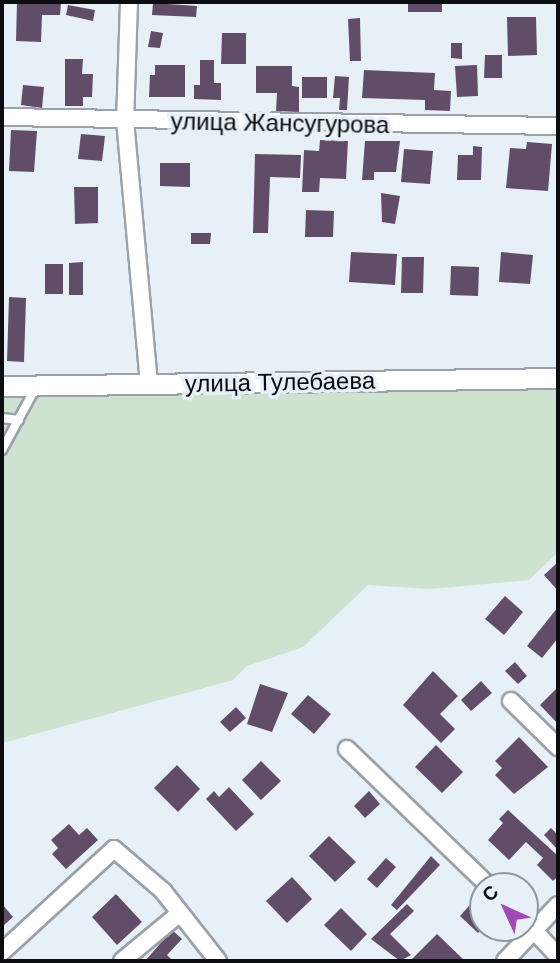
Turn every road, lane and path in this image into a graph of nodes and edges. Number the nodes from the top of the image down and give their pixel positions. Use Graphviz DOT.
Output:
graph roads {
  1 [pos="129,2"];
  2 [pos="2,117"];
  3 [pos="125,120"];
  4 [pos="558,126"];
  5 [pos="558,378"];
  6 [pos="149,384"];
  7 [pos="37,385"];
  8 [pos="2,386"];
  9 [pos="2,418"];
  10 [pos="19,420"];
  11 [pos="2,450"];
  12 [pos="511,701"];
  13 [pos="558,747"];
  14 [pos="347,749"];
  15 [pos="474,872"];
  16 [pos="558,905"];
  17 [pos="180,913"];
  18 [pos="539,919"];
  19 [pos="539,936"];
  20 [pos="519,942"];
  21 [pos="2,951"];
  22 [pos="558,956"];
  23 [pos="122,961"];
  24 [pos="218,961"];
  25 [pos="505,961"];
  1 -- 3 [label="street"];
  2 -- 3 [label="street, улица Жансугурова"];
  3 -- 4 [label="street, улица Жансугурова"];
  3 -- 6 [label="street"];
  5 -- 6 [label="street, улица Тулебаева"];
  6 -- 7 [label="street, улица Тулебаева"];
  7 -- 8 [label="street, улица Тулебаева"];
  7 -- 10 [label="lane"];
  9 -- 10 [label="lane"];
  10 -- 11 [label="lane"];
  12 -- 13 [label="street"];
  14 -- 15 [label="street"];
  16 -- 18 [label="street"];
  17 -- 21 [label="street"];
  17 -- 23 [label="street"];
  17 -- 24 [label="street"];
  19 -- 22 [label="street"];
  20 -- 25 [label="street"];
}
